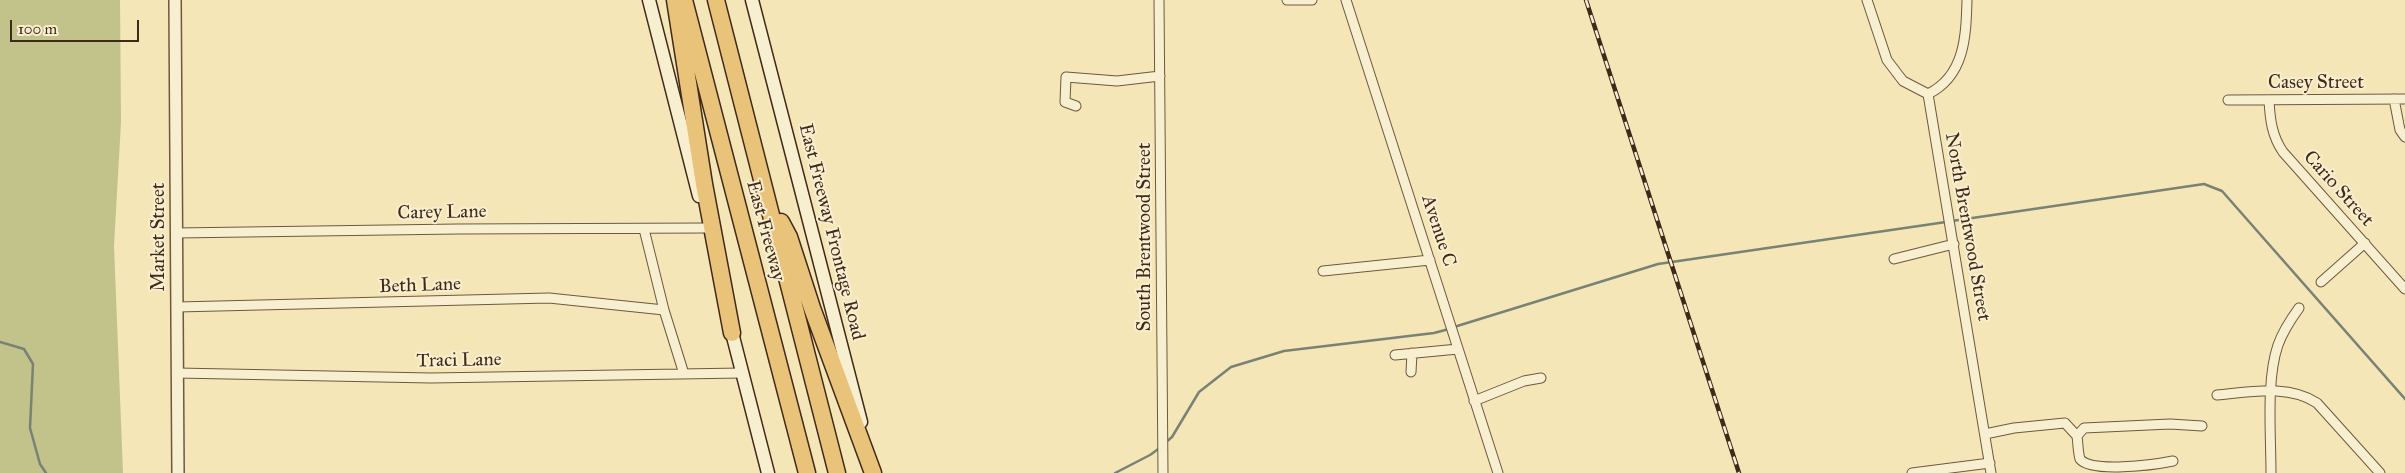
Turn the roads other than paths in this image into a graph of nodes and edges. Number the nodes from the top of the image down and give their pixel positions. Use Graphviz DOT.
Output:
graph roads {
  1 [pos="175,0"];
  2 [pos="649,0"];
  3 [pos="674,0"];
  4 [pos="684,0"];
  5 [pos="716,0"];
  6 [pos="752,0"];
  7 [pos="1159,0"];
  8 [pos="1287,0"];
  9 [pos="1312,0"];
  10 [pos="1346,0"];
  11 [pos="1866,0"];
  12 [pos="1967,0"];
  13 [pos="1160,76"];
  14 [pos="1928,94"];
  15 [pos="2394,99"];
  16 [pos="2405,99"];
  17 [pos="2228,100"];
  18 [pos="2269,100"];
  19 [pos="1076,106"];
  20 [pos="2405,136"];
  21 [pos="767,193"];
  22 [pos="708,228"];
  23 [pos="644,229"];
  24 [pos="176,233"];
  25 [pos="2365,243"];
  26 [pos="1954,244"];
  27 [pos="1894,259"];
  28 [pos="1430,260"];
  29 [pos="1323,271"];
  30 [pos="2321,282"];
  31 [pos="2405,289"];
  32 [pos="177,307"];
  33 [pos="2299,308"];
  34 [pos="664,310"];
  35 [pos="732,333"];
  36 [pos="1458,349"];
  37 [pos="1412,353"];
  38 [pos="1395,355"];
  39 [pos="1411,372"];
  40 [pos="178,373"];
  41 [pos="742,373"];
  42 [pos="684,374"];
  43 [pos="1541,378"];
  44 [pos="2272,390"];
  45 [pos="2217,395"];
  46 [pos="1474,401"];
  47 [pos="2202,426"];
  48 [pos="1985,434"];
  49 [pos="2077,436"];
  50 [pos="2173,461"];
  51 [pos="1990,463"];
  52 [pos="178,473"];
  53 [pos="768,473"];
  54 [pos="807,473"];
  55 [pos="838,473"];
  56 [pos="874,473"];
  57 [pos="1163,473"];
  58 [pos="1498,473"];
  59 [pos="1912,473"];
  60 [pos="1991,473"];
  61 [pos="2271,473"];
  62 [pos="2380,473"];
  1 -- 24 [label="street, Market Street"];
  2 -- 22 [label="main road"];
  3 -- 35 [label="highway"];
  4 -- 54 [label="highway, East Freeway"];
  5 -- 21 [label="highway, East Freeway"];
  6 -- 56 [label="main road, East Freeway Frontage Road"];
  7 -- 13 [label="street, South Brentwood Street"];
  8 -- 9 [label="street"];
  10 -- 28 [label="street, Avenue C"];
  11 -- 14 [label="street"];
  12 -- 14 [label="street"];
  13 -- 19 [label="street"];
  13 -- 57 [label="street, South Brentwood Street"];
  14 -- 26 [label="street, North Brentwood Street"];
  15 -- 16 [label="street, Casey Street"];
  15 -- 18 [label="street, Casey Street"];
  15 -- 20 [label="street"];
  17 -- 18 [label="street, Casey Street"];
  18 -- 25 [label="street, Cario Street"];
  21 -- 55 [label="highway, East Freeway"];
  21 -- 56 [label="highway"];
  22 -- 23 [label="street, Carey Lane"];
  22 -- 35 [label="main road"];
  23 -- 24 [label="street, Carey Lane"];
  23 -- 34 [label="street"];
  24 -- 32 [label="street, Market Street"];
  25 -- 30 [label="street"];
  25 -- 31 [label="street, Cario Street"];
  26 -- 27 [label="street"];
  26 -- 48 [label="street, North Brentwood Street"];
  28 -- 29 [label="street"];
  28 -- 36 [label="street, Avenue C"];
  32 -- 34 [label="street, Beth Lane"];
  32 -- 40 [label="street, Market Street"];
  33 -- 44 [label="street"];
  34 -- 42 [label="street"];
  35 -- 41 [label="main road"];
  36 -- 37 [label="street"];
  36 -- 46 [label="street, Avenue C"];
  37 -- 38 [label="street"];
  37 -- 39 [label="street"];
  40 -- 42 [label="street, Traci Lane"];
  40 -- 52 [label="street, Market Street"];
  41 -- 42 [label="street, Traci Lane"];
  41 -- 53 [label="main road"];
  43 -- 46 [label="street"];
  44 -- 45 [label="street"];
  44 -- 61 [label="street"];
  44 -- 62 [label="street"];
  46 -- 58 [label="street, Avenue C"];
  47 -- 49 [label="street"];
  48 -- 49 [label="street"];
  48 -- 51 [label="street, North Brentwood Street"];
  49 -- 50 [label="street"];
  51 -- 59 [label="street"];
  51 -- 60 [label="street, North Brentwood Street"];
}
